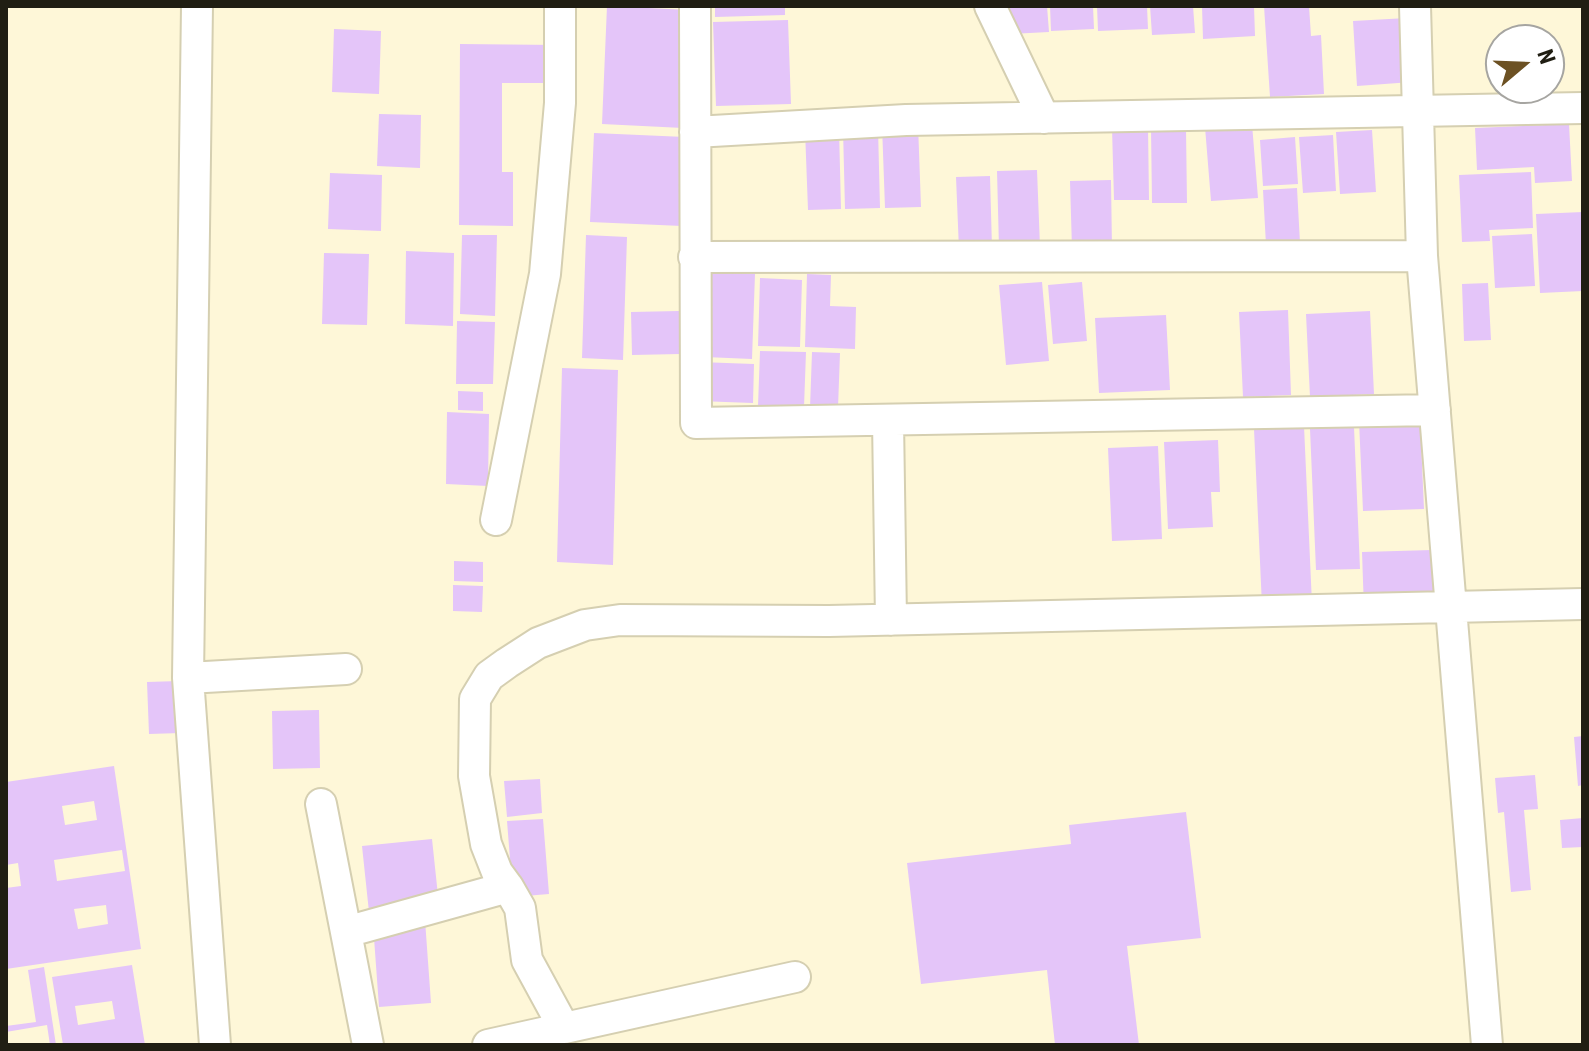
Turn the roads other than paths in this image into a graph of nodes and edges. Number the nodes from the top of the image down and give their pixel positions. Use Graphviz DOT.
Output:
graph roads {
  1 [pos="197,6"];
  2 [pos="560,6"];
  3 [pos="695,6"];
  4 [pos="990,6"];
  5 [pos="1415,6"];
  6 [pos="1583,108"];
  7 [pos="1418,110"];
  8 [pos="1044,118"];
  9 [pos="695,132"];
  10 [pos="1422,256"];
  11 [pos="694,257"];
  12 [pos="1435,410"];
  13 [pos="888,420"];
  14 [pos="496,520"];
  15 [pos="1583,604"];
  16 [pos="1450,608"];
  17 [pos="891,620"];
  18 [pos="346,669"];
  19 [pos="188,678"];
  20 [pos="321,804"];
  21 [pos="508,887"];
  22 [pos="346,932"];
  23 [pos="795,977"];
  24 [pos="564,1028"];
  25 [pos="215,1045"];
  26 [pos="368,1045"];
  27 [pos="488,1045"];
  28 [pos="1487,1045"];
  1 -- 19 [label="street"];
  2 -- 14 [label="street"];
  3 -- 9 [label="street"];
  4 -- 8 [label="street"];
  5 -- 7 [label="street"];
  6 -- 7 [label="street"];
  7 -- 8 [label="street"];
  7 -- 10 [label="street"];
  8 -- 9 [label="street"];
  9 -- 11 [label="street"];
  10 -- 11 [label="street"];
  10 -- 12 [label="street"];
  11 -- 13 [label="street"];
  12 -- 13 [label="street"];
  12 -- 16 [label="street"];
  13 -- 17 [label="street"];
  15 -- 16 [label="street"];
  16 -- 17 [label="street"];
  16 -- 28 [label="street"];
  17 -- 21 [label="street"];
  18 -- 19 [label="street"];
  19 -- 25 [label="street"];
  20 -- 22 [label="street"];
  21 -- 22 [label="street"];
  21 -- 24 [label="street"];
  22 -- 26 [label="street"];
  23 -- 24 [label="street"];
  24 -- 27 [label="street"];
}
